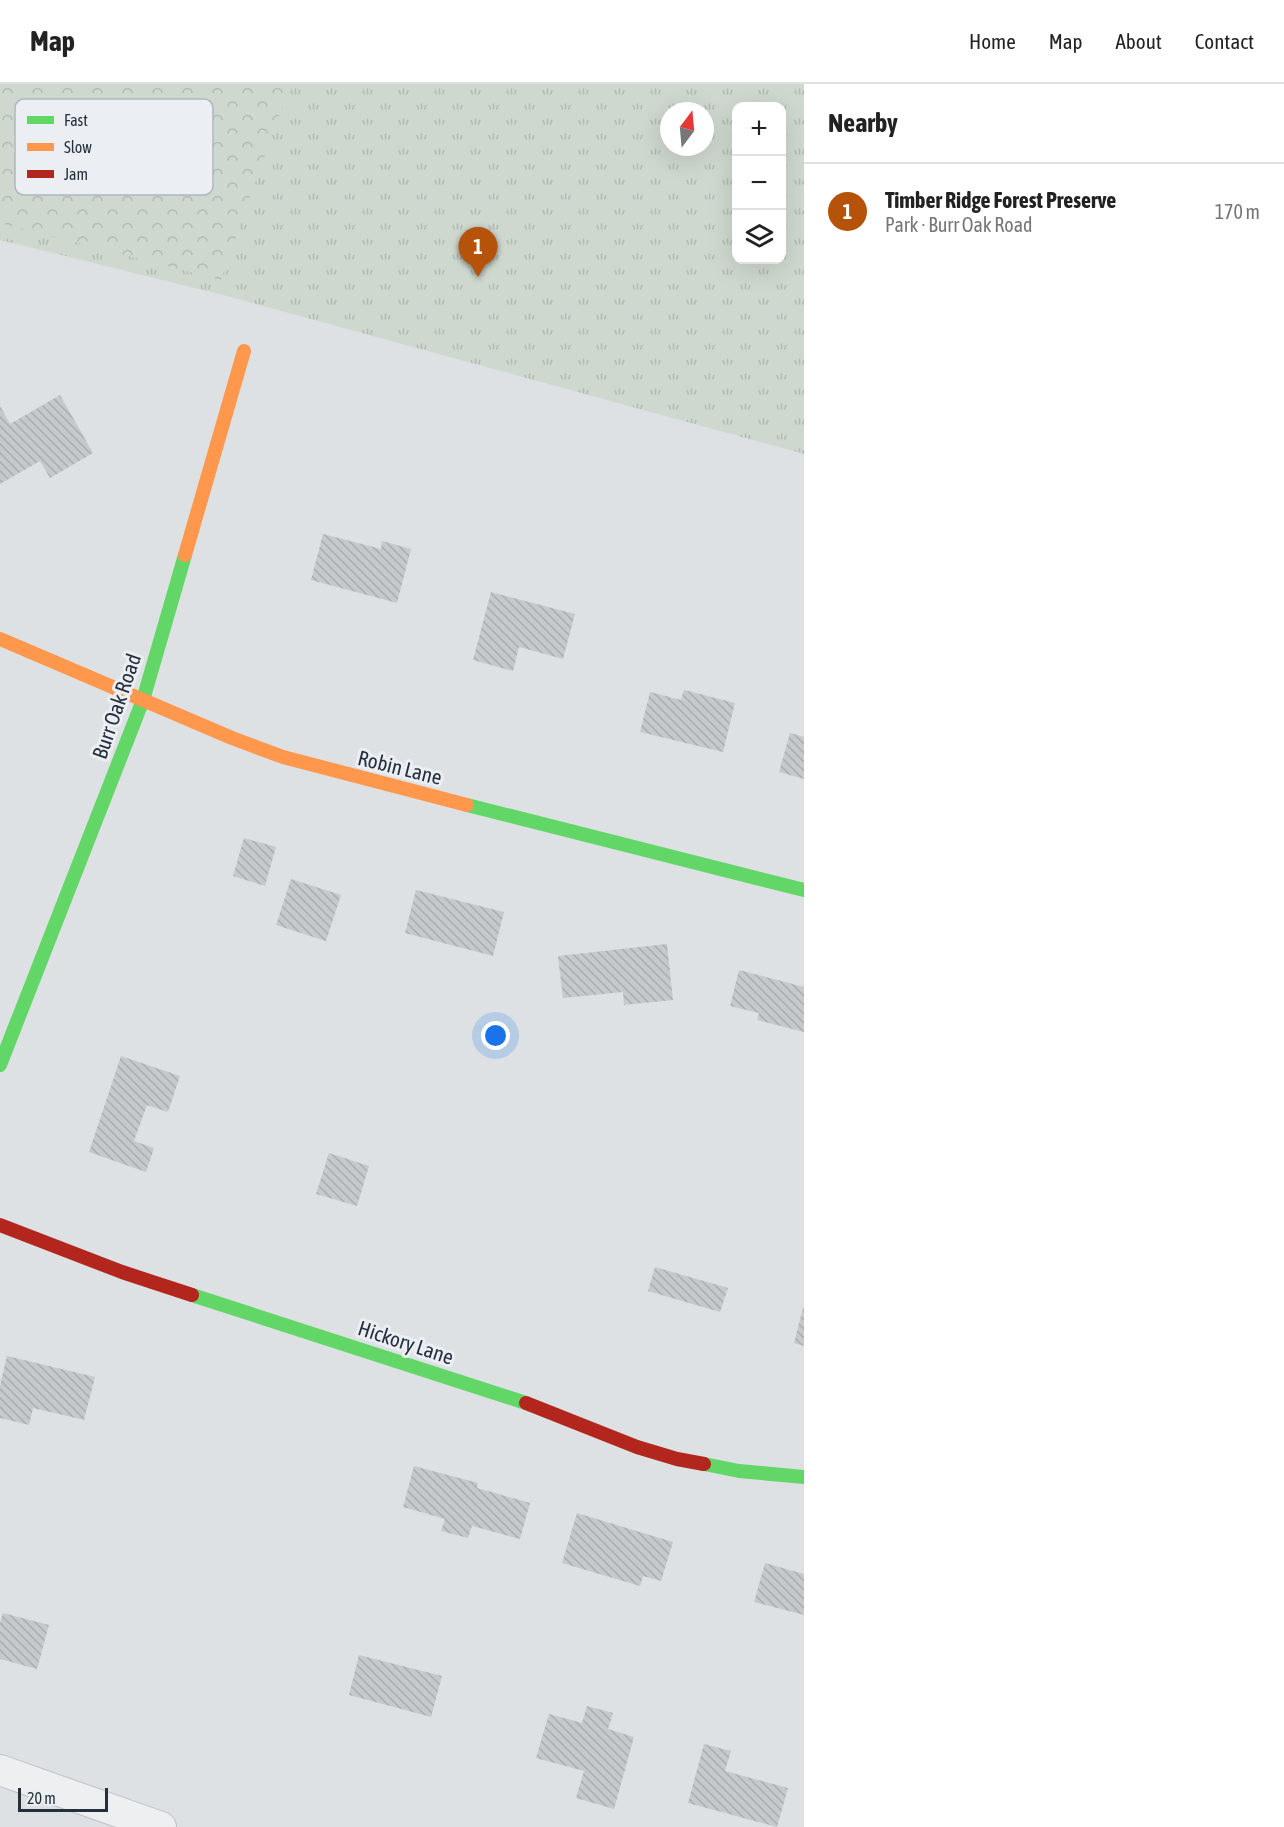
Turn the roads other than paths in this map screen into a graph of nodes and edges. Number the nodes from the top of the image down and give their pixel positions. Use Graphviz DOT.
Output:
graph roads {
  1 [pos="244,351"];
  2 [pos="0,639"];
  3 [pos="143,700"];
  4 [pos="804,890"];
  5 [pos="0,1065"];
  6 [pos="0,1225"];
  7 [pos="804,1477"];
  8 [pos="0,1770"];
  9 [pos="161,1827"];
  1 -- 3 [label="street, Burr Oak Road"];
  2 -- 3 [label="street, Robin Lane"];
  3 -- 4 [label="street, Robin Lane"];
  3 -- 5 [label="street, Burr Oak Road"];
  6 -- 7 [label="street, Hickory Lane"];
  8 -- 9 [label="street"];
}
